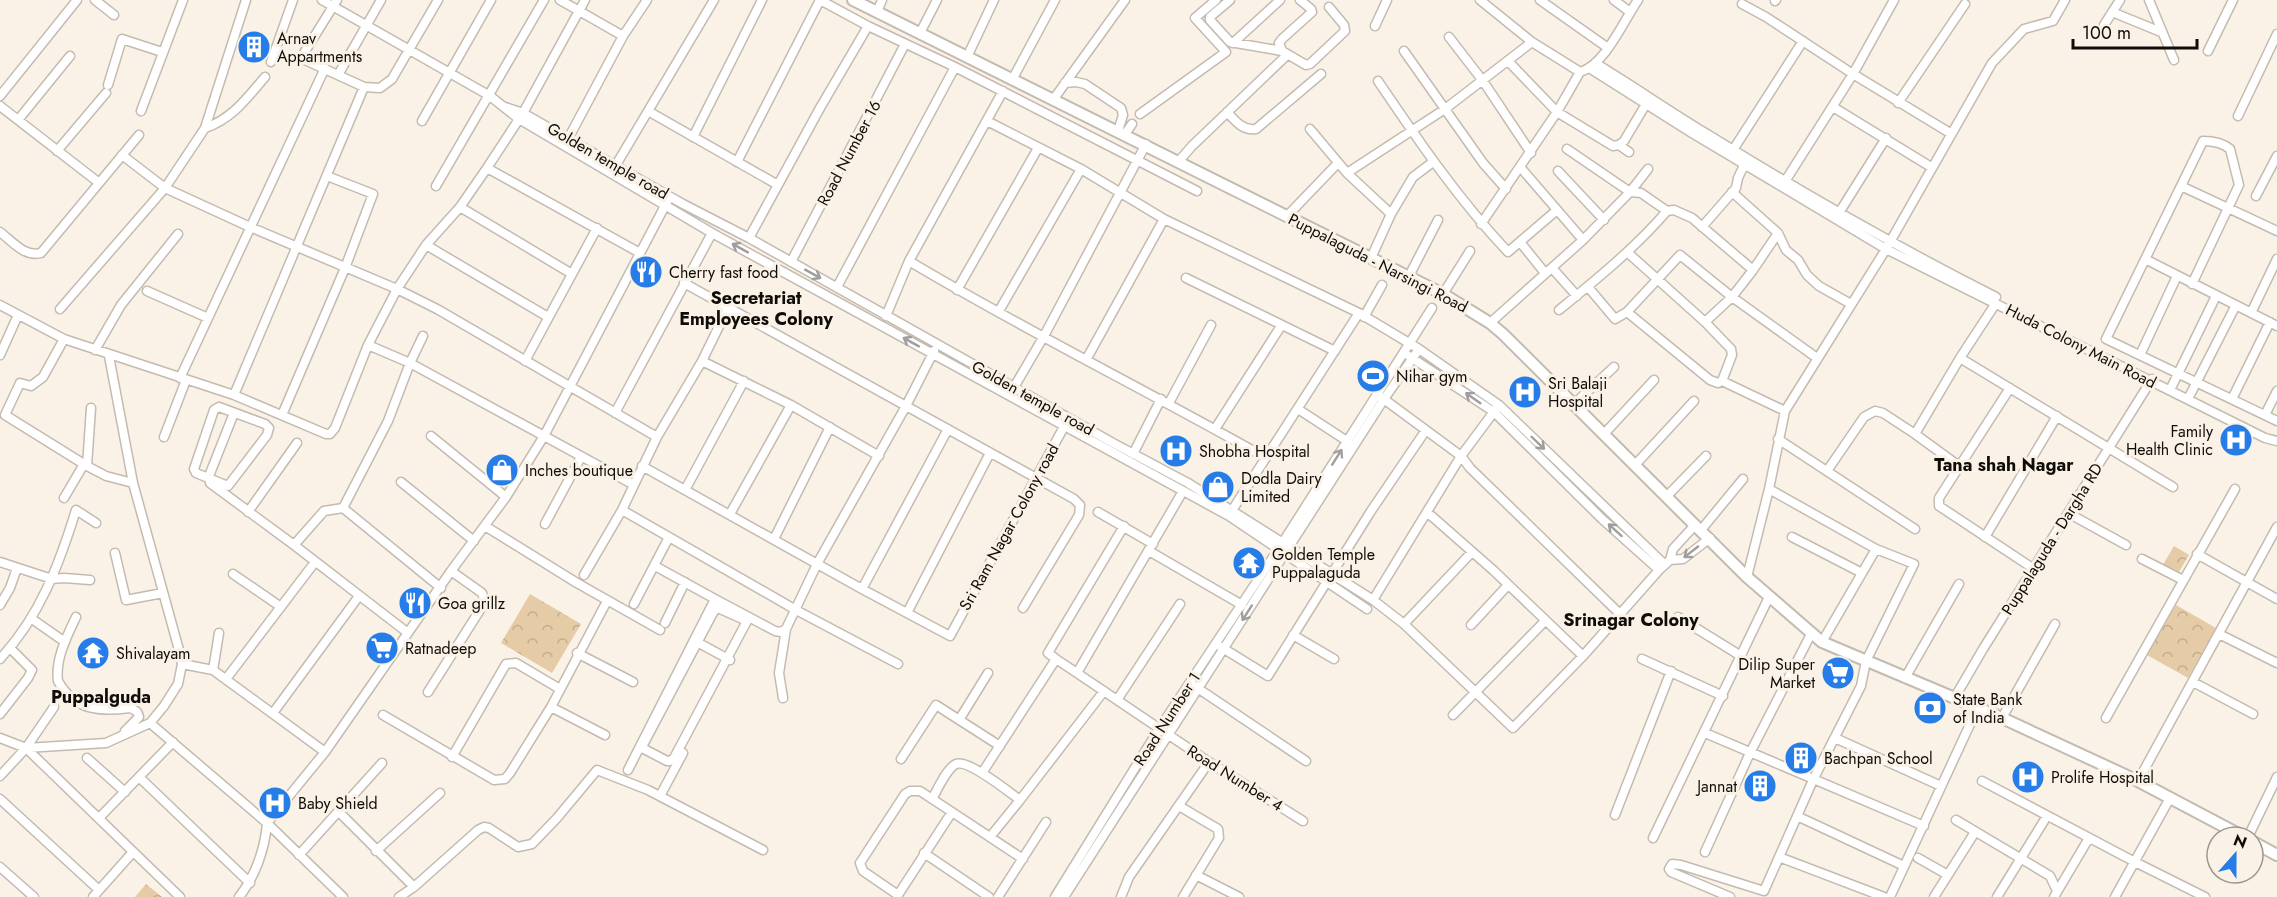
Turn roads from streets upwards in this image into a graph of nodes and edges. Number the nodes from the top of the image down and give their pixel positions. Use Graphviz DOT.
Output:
graph roads {
  1 [pos="77,0"];
  2 [pos="95,0"];
  3 [pos="183,0"];
  4 [pos="246,0"];
  5 [pos="293,0"];
  6 [pos="322,0"];
  7 [pos="381,0"];
  8 [pos="438,0"];
  9 [pos="491,0"];
  10 [pos="544,0"];
  11 [pos="560,0"];
  12 [pos="585,0"];
  13 [pos="647,0"];
  14 [pos="714,0"];
  15 [pos="762,0"];
  16 [pos="820,0"];
  17 [pos="853,0"];
  18 [pos="882,0"];
  19 [pos="937,0"];
  20 [pos="994,0"];
  21 [pos="1125,0"];
  22 [pos="1216,0"];
  23 [pos="1230,0"];
  24 [pos="1280,0"];
  25 [pos="1300,0"];
  26 [pos="1387,0"];
  27 [pos="1480,0"];
  28 [pos="1540,0"];
  29 [pos="1614,0"];
  30 [pos="1638,0"];
  31 [pos="1894,0"];
  32 [pos="2065,0"];
  33 [pos="2120,0"];
  34 [pos="2150,0"];
  35 [pos="2233,0"];
  36 [pos="1053,1"];
  37 [pos="336,3"];
  38 [pos="1742,4"];
  39 [pos="1965,4"];
  40 [pos="1329,7"];
  41 [pos="578,11"];
  42 [pos="877,12"];
  43 [pos="1630,12"];
  44 [pos="2112,12"];
  45 [pos="114,15"];
  46 [pos="2104,25"];
  47 [pos="367,26"];
  48 [pos="868,26"];
  49 [pos="1375,26"];
  50 [pos="2161,32"];
  51 [pos="920,33"];
  52 [pos="2277,34"];
  53 [pos="623,36"];
  54 [pos="1449,37"];
  55 [pos="1803,41"];
  56 [pos="1532,42"];
  57 [pos="1233,43"];
  58 [pos="905,44"];
  59 [pos="1608,48"];
  60 [pos="407,51"];
  61 [pos="1404,51"];
  62 [pos="2208,51"];
  63 [pos="162,52"];
  64 [pos="1284,53"];
  65 [pos="70,56"];
  66 [pos="967,57"];
  67 [pos="2174,60"];
  68 [pos="1508,61"];
  69 [pos="271,62"];
  70 [pos="1593,66"];
  71 [pos="955,67"];
  72 [pos="325,68"];
  73 [pos="1580,72"];
  74 [pos="450,74"];
  75 [pos="1321,74"];
  76 [pos="1853,74"];
  77 [pos="338,75"];
  78 [pos="265,77"];
  79 [pos="1012,80"];
  80 [pos="1378,81"];
  81 [pos="1483,81"];
  82 [pos="1065,82"];
  83 [pos="364,87"];
  84 [pos="1003,91"];
  85 [pos="0,96"];
  86 [pos="490,96"];
  87 [pos="1053,100"];
  88 [pos="1898,103"];
  89 [pos="1646,104"];
  90 [pos="0,106"];
  91 [pos="1833,107"];
  92 [pos="1445,109"];
  93 [pos="141,111"];
  94 [pos="648,111"];
  95 [pos="1227,112"];
  96 [pos="1557,112"];
  97 [pos="1140,114"];
  98 [pos="521,116"];
  99 [pos="2238,116"];
  100 [pos="18,120"];
  101 [pos="422,121"];
  102 [pos="987,121"];
  103 [pos="1132,123"];
  104 [pos="205,128"];
  105 [pos="1310,129"];
  106 [pos="1411,130"];
  107 [pos="1121,133"];
  108 [pos="1950,133"];
  109 [pos="139,135"];
  110 [pos="693,137"];
  111 [pos="1886,138"];
  112 [pos="568,139"];
  113 [pos="1146,144"];
  114 [pos="1619,145"];
  115 [pos="1038,148"];
  116 [pos="1568,149"];
  117 [pos="1733,150"];
  118 [pos="57,151"];
  119 [pos="1629,152"];
  120 [pos="1531,153"];
  121 [pos="122,155"];
  122 [pos="2277,156"];
  123 [pos="1138,160"];
  124 [pos="1746,161"];
  125 [pos="737,162"];
  126 [pos="1178,162"];
  127 [pos="1433,162"];
  128 [pos="1338,163"];
  129 [pos="616,165"];
  130 [pos="1931,167"];
  131 [pos="487,168"];
  132 [pos="1521,168"];
  133 [pos="1648,169"];
  134 [pos="1081,170"];
  135 [pos="1558,171"];
  136 [pos="1347,173"];
  137 [pos="327,176"];
  138 [pos="98,182"];
  139 [pos="1784,183"];
  140 [pos="778,185"];
  141 [pos="436,186"];
  142 [pos="2181,186"];
  143 [pos="165,188"];
  144 [pos="1506,189"];
  145 [pos="1197,192"];
  146 [pos="1630,192"];
  147 [pos="1732,192"];
  148 [pos="1121,194"];
  149 [pos="2256,196"];
  150 [pos="668,201"];
  151 [pos="460,207"];
  152 [pos="2229,208"];
  153 [pos="1557,210"];
  154 [pos="1667,211"];
  155 [pos="1839,213"];
  156 [pos="1391,214"];
  157 [pos="1287,216"];
  158 [pos="1164,219"];
  159 [pos="1438,220"];
  160 [pos="1604,220"];
  161 [pos="1481,224"];
  162 [pos="250,227"];
  163 [pos="1702,227"];
  164 [pos="597,228"];
  165 [pos="2277,231"];
  166 [pos="0,232"];
  167 [pos="712,233"];
  168 [pos="1778,233"];
  169 [pos="178,234"];
  170 [pos="749,238"];
  171 [pos="1583,240"];
  172 [pos="1520,242"];
  173 [pos="426,245"];
  174 [pos="1888,245"];
  175 [pos="296,246"];
  176 [pos="1470,251"];
  177 [pos="1627,252"];
  178 [pos="640,254"];
  179 [pos="1371,258"];
  180 [pos="2145,259"];
  181 [pos="2277,259"];
  182 [pos="909,261"];
  183 [pos="791,262"];
  184 [pos="345,268"];
  185 [pos="1753,270"];
  186 [pos="1549,271"];
  187 [pos="572,274"];
  188 [pos="1409,276"];
  189 [pos="2177,276"];
  190 [pos="1185,278"];
  191 [pos="1656,279"];
  192 [pos="684,283"];
  193 [pos="2192,284"];
  194 [pos="1382,285"];
  195 [pos="837,287"];
  196 [pos="1588,287"];
  197 [pos="397,289"];
  198 [pos="957,290"];
  199 [pos="147,291"];
  200 [pos="1443,294"];
  201 [pos="1577,296"];
  202 [pos="2216,296"];
  203 [pos="1732,297"];
  204 [pos="1996,303"];
  205 [pos="1851,304"];
  206 [pos="2236,305"];
  207 [pos="0,306"];
  208 [pos="728,308"];
  209 [pos="1432,308"];
  210 [pos="60,309"];
  211 [pos="1559,310"];
  212 [pos="999,311"];
  213 [pos="1627,312"];
  214 [pos="2251,313"];
  215 [pos="18,315"];
  216 [pos="1361,315"];
  217 [pos="886,316"];
  218 [pos="548,317"];
  219 [pos="208,318"];
  220 [pos="1705,322"];
  221 [pos="1490,323"];
  222 [pos="2273,324"];
  223 [pos="1212,325"];
  224 [pos="1281,326"];
  225 [pos="423,336"];
  226 [pos="1044,336"];
  227 [pos="64,339"];
  228 [pos="1410,343"];
  229 [pos="368,345"];
  230 [pos="938,345"];
  231 [pos="1419,349"];
  232 [pos="95,350"];
  233 [pos="1335,351"];
  234 [pos="1403,352"];
  235 [pos="932,354"];
  236 [pos="0,355"];
  237 [pos="2140,355"];
  238 [pos="109,356"];
  239 [pos="1413,358"];
  240 [pos="1817,358"];
  241 [pos="1960,358"];
  242 [pos="702,360"];
  243 [pos="1086,360"];
  244 [pos="525,361"];
  245 [pos="410,363"];
  246 [pos="1614,367"];
  247 [pos="2178,373"];
  248 [pos="183,379"];
  249 [pos="2151,379"];
  250 [pos="1654,380"];
  251 [pos="744,381"];
  252 [pos="1722,381"];
  253 [pos="2196,381"];
  254 [pos="2172,386"];
  255 [pos="569,387"];
  256 [pos="1014,387"];
  257 [pos="2010,388"];
  258 [pos="2277,391"];
  259 [pos="234,395"];
  260 [pos="2190,395"];
  261 [pos="1009,396"];
  262 [pos="1380,396"];
  263 [pos="2232,399"];
  264 [pos="1165,401"];
  265 [pos="1694,401"];
  266 [pos="1574,404"];
  267 [pos="791,405"];
  268 [pos="906,406"];
  269 [pos="91,408"];
  270 [pos="1497,408"];
  271 [pos="1298,409"];
  272 [pos="1785,411"];
  273 [pos="234,413"];
  274 [pos="615,413"];
  275 [pos="282,415"];
  276 [pos="2265,415"];
  277 [pos="2057,416"];
  278 [pos="1069,418"];
  279 [pos="2277,421"];
  280 [pos="830,427"];
  281 [pos="1064,427"];
  282 [pos="948,429"];
  283 [pos="1215,429"];
  284 [pos="1426,430"];
  285 [pos="1604,434"];
  286 [pos="1915,434"];
  287 [pos="431,436"];
  288 [pos="544,436"];
  289 [pos="164,437"];
  290 [pos="657,437"];
  291 [pos="2270,437"];
  292 [pos="1778,440"];
  293 [pos="297,443"];
  294 [pos="1351,443"];
  295 [pos="1111,447"];
  296 [pos="2108,449"];
  297 [pos="990,453"];
  298 [pos="1126,454"];
  299 [pos="879,456"];
  300 [pos="1461,456"];
  301 [pos="1707,456"];
  302 [pos="581,457"];
  303 [pos="1266,458"];
  304 [pos="85,465"];
  305 [pos="1635,465"];
  306 [pos="642,466"];
  307 [pos="1959,466"];
  308 [pos="1827,471"];
  309 [pos="1035,477"];
  310 [pos="209,478"];
  311 [pos="1743,479"];
  312 [pos="401,482"];
  313 [pos="133,483"];
  314 [pos="634,484"];
  315 [pos="2172,487"];
  316 [pos="1769,489"];
  317 [pos="2235,489"];
  318 [pos="685,490"];
  319 [pos="1184,491"];
  320 [pos="1666,496"];
  321 [pos="506,497"];
  322 [pos="64,498"];
  323 [pos="343,508"];
  324 [pos="622,510"];
  325 [pos="1098,512"];
  326 [pos="1426,512"];
  327 [pos="248,513"];
  328 [pos="1231,513"];
  329 [pos="2068,513"];
  330 [pos="730,514"];
  331 [pos="96,523"];
  332 [pos="545,524"];
  333 [pos="485,526"];
  334 [pos="1124,526"];
  335 [pos="1915,529"];
  336 [pos="2276,530"];
  337 [pos="1702,531"];
  338 [pos="669,537"];
  339 [pos="1792,537"];
  340 [pos="1985,537"];
  341 [pos="774,539"];
  342 [pos="474,541"];
  343 [pos="294,545"];
  344 [pos="2126,545"];
  345 [pos="1151,547"];
  346 [pos="1284,549"];
  347 [pos="1876,549"];
  348 [pos="1472,552"];
  349 [pos="115,553"];
  350 [pos="2197,554"];
  351 [pos="2142,559"];
  352 [pos="0,562"];
  353 [pos="315,562"];
  354 [pos="817,564"];
  355 [pos="1664,564"];
  356 [pos="655,566"];
  357 [pos="17,568"];
  358 [pos="2034,568"];
  359 [pos="452,571"];
  360 [pos="1862,573"];
  361 [pos="233,574"];
  362 [pos="1332,574"];
  363 [pos="584,575"];
  364 [pos="1747,577"];
  365 [pos="52,579"];
  366 [pos="90,580"];
  367 [pos="2182,580"];
  368 [pos="685,582"];
  369 [pos="2247,582"];
  370 [pos="1327,583"];
  371 [pos="1508,585"];
  372 [pos="1959,585"];
  373 [pos="441,588"];
  374 [pos="862,590"];
  375 [pos="163,593"];
  376 [pos="359,596"];
  377 [pos="1769,597"];
  378 [pos="715,599"];
  379 [pos="2277,599"];
  380 [pos="1373,600"];
  381 [pos="607,601"];
  382 [pos="634,604"];
  383 [pos="1180,604"];
  384 [pos="0,605"];
  385 [pos="1242,605"];
  386 [pos="281,607"];
  387 [pos="1023,608"];
  388 [pos="1367,609"];
  389 [pos="796,610"];
  390 [pos="907,613"];
  391 [pos="1620,614"];
  392 [pos="76,617"];
  393 [pos="1677,617"];
  394 [pos="32,619"];
  395 [pos="749,621"];
  396 [pos="1545,621"];
  397 [pos="1404,624"];
  398 [pos="2055,624"];
  399 [pos="1472,625"];
  400 [pos="786,629"];
  401 [pos="219,633"];
  402 [pos="408,633"];
  403 [pos="1811,634"];
  404 [pos="2219,634"];
  405 [pos="1293,635"];
  406 [pos="65,642"];
  407 [pos="697,642"];
  408 [pos="1822,642"];
  409 [pos="1220,646"];
  410 [pos="10,648"];
  411 [pos="578,653"];
  412 [pos="1583,656"];
  413 [pos="1741,656"];
  414 [pos="0,659"];
  415 [pos="729,659"];
  416 [pos="1056,659"];
  417 [pos="1334,659"];
  418 [pos="1642,659"];
  419 [pos="1866,661"];
  420 [pos="2277,663"];
  421 [pos="182,664"];
  422 [pos="898,664"];
  423 [pos="213,670"];
  424 [pos="1671,671"];
  425 [pos="988,673"];
  426 [pos="1077,673"];
  427 [pos="1905,678"];
  428 [pos="226,679"];
  429 [pos="633,682"];
  430 [pos="2193,682"];
  431 [pos="1194,685"];
  432 [pos="560,688"];
  433 [pos="1104,691"];
  434 [pos="428,692"];
  435 [pos="1476,692"];
  436 [pos="709,696"];
  437 [pos="1723,696"];
  438 [pos="783,698"];
  439 [pos="1955,698"];
  440 [pos="1117,700"];
  441 [pos="54,707"];
  442 [pos="551,707"];
  443 [pos="1978,707"];
  444 [pos="273,713"];
  445 [pos="0,714"];
  446 [pos="2253,714"];
  447 [pos="382,715"];
  448 [pos="1453,715"];
  449 [pos="2002,718"];
  450 [pos="2106,718"];
  451 [pos="959,720"];
  452 [pos="150,723"];
  453 [pos="1159,729"];
  454 [pos="1705,733"];
  455 [pos="605,735"];
  456 [pos="1168,735"];
  457 [pos="0,738"];
  458 [pos="116,738"];
  459 [pos="1835,738"];
  460 [pos="172,742"];
  461 [pos="1000,746"];
  462 [pos="27,748"];
  463 [pos="325,752"];
  464 [pos="1750,753"];
  465 [pos="452,757"];
  466 [pos="87,758"];
  467 [pos="901,759"];
  468 [pos="1306,761"];
  469 [pos="1209,762"];
  470 [pos="382,763"];
  471 [pos="628,770"];
  472 [pos="982,773"];
  473 [pos="0,776"];
  474 [pos="139,777"];
  475 [pos="2277,777"];
  476 [pos="1813,780"];
  477 [pos="1982,781"];
  478 [pos="2138,781"];
  479 [pos="1941,786"];
  480 [pos="125,792"];
  481 [pos="440,793"];
  482 [pos="660,796"];
  483 [pos="2170,798"];
  484 [pos="0,799"];
  485 [pos="932,799"];
  486 [pos="1020,800"];
  487 [pos="1179,806"];
  488 [pos="339,812"];
  489 [pos="952,812"];
  490 [pos="1615,815"];
  491 [pos="1797,816"];
  492 [pos="2047,816"];
  493 [pos="99,818"];
  494 [pos="1956,820"];
  495 [pos="1303,821"];
  496 [pos="1046,822"];
  497 [pos="267,823"];
  498 [pos="2223,825"];
  499 [pos="2252,825"];
  500 [pos="1924,826"];
  501 [pos="1976,832"];
  502 [pos="990,837"];
  503 [pos="1653,838"];
  504 [pos="2089,838"];
  505 [pos="763,850"];
  506 [pos="376,851"];
  507 [pos="133,852"];
  508 [pos="1706,852"];
  509 [pos="924,854"];
  510 [pos="299,855"];
  511 [pos="1779,857"];
  512 [pos="2021,857"];
  513 [pos="1918,858"];
  514 [pos="1023,859"];
  515 [pos="2135,862"];
  516 [pos="1904,866"];
  517 [pos="0,867"];
  518 [pos="1197,875"];
  519 [pos="1948,875"];
  520 [pos="250,883"];
  521 [pos="414,887"];
  522 [pos="99,890"];
  523 [pos="2055,894"];
  524 [pos="899,896"];
  525 [pos="34,897"];
  526 [pos="93,897"];
  527 [pos="180,897"];
  528 [pos="238,897"];
  529 [pos="343,897"];
  530 [pos="399,897"];
  531 [pos="989,897"];
  532 [pos="998,897"];
  533 [pos="1055,897"];
  534 [pos="1064,897"];
  535 [pos="1121,897"];
  536 [pos="1183,897"];
  537 [pos="1239,897"];
  538 [pos="1730,897"];
  539 [pos="1884,897"];
  540 [pos="1890,897"];
  541 [pos="1934,897"];
  542 [pos="1997,897"];
  543 [pos="2115,897"];
  544 [pos="2205,897"];
  1 -- 85 [label="street"];
  2 -- 45 [label="street"];
  3 -- 63 [label="street"];
  4 -- 104 [label="street"];
  5 -- 69 [label="street"];
  6 -- 37 [label="street, Golden temple road"];
  7 -- 47 [label="street"];
  8 -- 60 [label="street"];
  9 -- 74 [label="street"];
  10 -- 86 [label="street"];
  11 -- 41 [label="street"];
  12 -- 41 [label="street"];
  13 -- 53 [label="street"];
  14 -- 94 [label="street"];
  15 -- 110 [label="street"];
  16 -- 48 [label="street"];
  16 -- 125 [label="street"];
  17 -- 42 [label="street, Puppalaguda - Narsingi Road"];
  18 -- 42 [label="street"];
  19 -- 51 [label="street"];
  20 -- 66 [label="street"];
  21 -- 82 [label="street"];
  22 -- 97 [label="street"];
  23 -- 57 [label="street"];
  24 -- 57 [label="street"];
  25 -- 64 [label="street"];
  26 -- 49 [label="street"];
  27 -- 56 [label="street"];
  28 -- 59 [label="street"];
  29 -- 43 [label="street"];
  30 -- 43 [label="street"];
  31 -- 76 [label="street"];
  32 -- 108 [label="street"];
  33 -- 44 [label="street"];
  34 -- 50 [label="street"];
  35 -- 62 [label="street"];
  36 -- 79 [label="street"];
  37 -- 47 [label="street, Golden temple road"];
  37 -- 72 [label="street"];
  38 -- 55 [label="street"];
  39 -- 88 [label="street"];
  40 -- 64 [label="street"];
  41 -- 53 [label="street"];
  41 -- 98 [label="street"];
  42 -- 51 [label="street, Puppalaguda - Narsingi Road"];
  43 -- 59 [label="street"];
  44 -- 46 [label="street"];
  44 -- 50 [label="street"];
  47 -- 60 [label="street, Golden temple road"];
  47 -- 77 [label="street"];
  48 -- 58 [label="street"];
  48 -- 140 [label="street"];
  50 -- 67 [label="street"];
  51 -- 66 [label="street, Puppalaguda - Narsingi Road"];
  52 -- 99 [label="street"];
  53 -- 112 [label="street"];
  54 -- 81 [label="street"];
  55 -- 76 [label="street"];
  55 -- 117 [label="street"];
  56 -- 68 [label="street"];
  56 -- 73 [label="street"];
  57 -- 64 [label="street"];
  58 -- 71 [label="street"];
  58 -- 183 [label="street, Road Number 16"];
  59 -- 70 [label="street"];
  60 -- 74 [label="street, Golden temple road"];
  60 -- 83 [label="street"];
  61 -- 92 [label="street"];
  63 -- 93 [label="street"];
  63 -- 118 [label="street"];
  64 -- 95 [label="street"];
  65 -- 100 [label="street"];
  66 -- 79 [label="street, Puppalaguda - Narsingi Road"];
  68 -- 81 [label="street"];
  68 -- 96 [label="street"];
  70 -- 73 [label="street"];
  70 -- 89 [label="street"];
  70 -- 117 [label="street"];
  71 -- 84 [label="street"];
  71 -- 195 [label="street"];
  72 -- 77 [label="street"];
  72 -- 162 [label="street"];
  73 -- 96 [label="street"];
  74 -- 86 [label="street, Golden temple road"];
  74 -- 101 [label="street"];
  75 -- 95 [label="street"];
  76 -- 88 [label="street"];
  76 -- 91 [label="street"];
  77 -- 83 [label="street"];
  78 -- 104 [label="street"];
  79 -- 87 [label="street, Puppalaguda - Narsingi Road"];
  80 -- 106 [label="street"];
  81 -- 92 [label="street"];
  81 -- 120 [label="street"];
  82 -- 87 [label="street"];
  82 -- 107 [label="street"];
  83 -- 137 [label="street"];
  84 -- 102 [label="street"];
  84 -- 123 [label="street"];
  86 -- 98 [label="street, Golden temple road"];
  86 -- 141 [label="street"];
  87 -- 107 [label="street, Puppalaguda - Narsingi Road"];
  88 -- 108 [label="street"];
  89 -- 114 [label="street"];
  89 -- 124 [label="street"];
  90 -- 100 [label="street"];
  91 -- 111 [label="street"];
  91 -- 139 [label="street"];
  92 -- 106 [label="street"];
  92 -- 144 [label="street"];
  94 -- 110 [label="street"];
  94 -- 129 [label="street"];
  95 -- 126 [label="street"];
  96 -- 114 [label="street"];
  96 -- 120 [label="street"];
  98 -- 112 [label="street, Golden temple road"];
  98 -- 131 [label="street"];
  98 -- 150 [label="street, Golden temple road"];
  100 -- 118 [label="street"];
  102 -- 115 [label="street"];
  102 -- 182 [label="street"];
  103 -- 107 [label="street"];
  104 -- 143 [label="street"];
  105 -- 128 [label="street"];
  106 -- 127 [label="street"];
  106 -- 136 [label="street"];
  107 -- 113 [label="street, Puppalaguda - Narsingi Road"];
  108 -- 130 [label="street"];
  109 -- 121 [label="street"];
  110 -- 125 [label="street"];
  111 -- 130 [label="street"];
  111 -- 155 [label="street"];
  112 -- 129 [label="street, Golden temple road"];
  113 -- 123 [label="street"];
  113 -- 126 [label="street, Puppalaguda - Narsingi Road"];
  114 -- 119 [label="street"];
  115 -- 134 [label="street"];
  115 -- 198 [label="street"];
  116 -- 146 [label="street"];
  117 -- 124 [label="street"];
  118 -- 138 [label="street"];
  120 -- 132 [label="street"];
  121 -- 138 [label="street"];
  121 -- 143 [label="street"];
  122 -- 149 [label="street"];
  123 -- 145 [label="street"];
  123 -- 148 [label="street"];
  124 -- 139 [label="street"];
  124 -- 147 [label="street"];
  125 -- 140 [label="street"];
  126 -- 157 [label="street, Puppalaguda - Narsingi Road"];
  127 -- 156 [label="street"];
  127 -- 161 [label="street"];
  128 -- 136 [label="street"];
  128 -- 157 [label="street"];
  129 -- 150 [label="street, Golden temple road"];
  130 -- 174 [label="street"];
  131 -- 151 [label="street"];
  131 -- 164 [label="street"];
  132 -- 144 [label="street"];
  132 -- 153 [label="street"];
  133 -- 146 [label="street"];
  134 -- 148 [label="street"];
  134 -- 212 [label="street"];
  135 -- 160 [label="street"];
  136 -- 156 [label="street"];
  137 -- 175 [label="street"];
  137 -- 184 [label="street"];
  138 -- 166 [label="street"];
  139 -- 155 [label="street"];
  139 -- 174 [label="street"];
  140 -- 170 [label="street"];
  142 -- 152 [label="street"];
  142 -- 152 [label="street"];
  142 -- 180 [label="street"];
  143 -- 162 [label="street"];
  143 -- 210 [label="street"];
  144 -- 161 [label="street"];
  146 -- 154 [label="street"];
  146 -- 160 [label="street"];
  147 -- 163 [label="street"];
  147 -- 168 [label="street"];
  148 -- 158 [label="street"];
  148 -- 226 [label="street"];
  150 -- 167 [label="street, Golden temple road"];
  150 -- 170 [label="street, Golden temple road"];
  150 -- 178 [label="street"];
  151 -- 173 [label="street"];
  151 -- 187 [label="street"];
  152 -- 165 [label="street"];
  152 -- 193 [label="street"];
  153 -- 171 [label="street"];
  153 -- 172 [label="street"];
  154 -- 163 [label="street"];
  154 -- 177 [label="street"];
  155 -- 174 [label="street"];
  156 -- 179 [label="street"];
  157 -- 179 [label="street, Puppalaguda - Narsingi Road"];
  158 -- 216 [label="street"];
  158 -- 243 [label="street"];
  159 -- 188 [label="street"];
  160 -- 171 [label="street"];
  161 -- 172 [label="street"];
  162 -- 175 [label="street"];
  162 -- 219 [label="street"];
  163 -- 185 [label="street"];
  164 -- 178 [label="street"];
  164 -- 187 [label="street"];
  167 -- 192 [label="street"];
  235 -- 167 [label="street, Golden temple road, one-way"];
  168 -- 185 [label="street"];
  168 -- 205 [label="street"];
  169 -- 232 [label="street"];
  170 -- 183 [label="street, Golden temple road"];
  171 -- 186 [label="street"];
  172 -- 186 [label="street"];
  173 -- 197 [label="street"];
  173 -- 218 [label="street"];
  174 -- 204 [label="street, Huda Colony Main Road"];
  174 -- 205 [label="street"];
  174 -- 249 [label="street"];
  175 -- 184 [label="street"];
  175 -- 259 [label="street"];
  176 -- 200 [label="street"];
  177 -- 191 [label="street"];
  177 -- 196 [label="street"];
  178 -- 255 [label="street"];
  179 -- 188 [label="street, Puppalaguda - Narsingi Road"];
  180 -- 189 [label="street"];
  180 -- 237 [label="street"];
  181 -- 214 [label="street"];
  182 -- 198 [label="street"];
  182 -- 217 [label="street"];
  183 -- 195 [label="street, Golden temple road, one-way"];
  184 -- 197 [label="street"];
  184 -- 275 [label="street"];
  185 -- 203 [label="street"];
  186 -- 201 [label="street"];
  186 -- 221 [label="street"];
  187 -- 218 [label="street"];
  188 -- 200 [label="street, Puppalaguda - Narsingi Road"];
  189 -- 193 [label="street"];
  189 -- 237 [label="street"];
  190 -- 224 [label="street"];
  191 -- 203 [label="street"];
  191 -- 213 [label="street"];
  191 -- 220 [label="street"];
  192 -- 208 [label="street"];
  192 -- 274 [label="street"];
  193 -- 202 [label="street"];
  194 -- 216 [label="street"];
  195 -- 217 [label="street, Golden temple road"];
  196 -- 201 [label="street"];
  196 -- 213 [label="street"];
  197 -- 229 [label="street"];
  197 -- 244 [label="street"];
  198 -- 212 [label="street"];
  199 -- 219 [label="street"];
  200 -- 221 [label="street, Puppalaguda - Narsingi Road"];
  201 -- 211 [label="street"];
  202 -- 206 [label="street"];
  202 -- 247 [label="street"];
  203 -- 220 [label="street"];
  203 -- 240 [label="street"];
  204 -- 241 [label="street"];
  204 -- 249 [label="street, Huda Colony Main Road"];
  205 -- 240 [label="street"];
  206 -- 214 [label="street"];
  206 -- 253 [label="street"];
  207 -- 215 [label="street"];
  208 -- 242 [label="street"];
  208 -- 268 [label="street"];
  209 -- 228 [label="street"];
  212 -- 226 [label="street"];
  213 -- 252 [label="street"];
  214 -- 222 [label="street"];
  215 -- 227 [label="street"];
  215 -- 236 [label="street"];
  216 -- 228 [label="street"];
  216 -- 233 [label="street"];
  217 -- 230 [label="street, Golden temple road"];
  218 -- 244 [label="street"];
  219 -- 248 [label="street"];
  220 -- 252 [label="street"];
  221 -- 266 [label="street, Puppalaguda - Narsingi Road"];
  222 -- 263 [label="street"];
  223 -- 264 [label="street"];
  224 -- 233 [label="street"];
  224 -- 283 [label="street"];
  225 -- 245 [label="street"];
  226 -- 243 [label="street"];
  226 -- 256 [label="street"];
  227 -- 232 [label="street"];
  227 -- 304 [label="street"];
  228 -- 231 [label="street"];
  228 -- 234 [label="street"];
  229 -- 245 [label="street"];
  229 -- 275 [label="street"];
  230 -- 235 [label="street"];
  230 -- 256 [label="street, Golden temple road"];
  231 -- 239 [label="street"];
  231 -- 270 [label="street"];
  232 -- 238 [label="street"];
  233 -- 271 [label="street"];
  234 -- 239 [label="street"];
  234 -- 262 [label="street"];
  235 -- 261 [label="street, Golden temple road"];
  235 -- 268 [label="street"];
  237 -- 247 [label="street"];
  238 -- 248 [label="street"];
  238 -- 313 [label="street"];
  239 -- 262 [label="street"];
  270 -- 239 [label="street, one-way"];
  240 -- 272 [label="street"];
  241 -- 257 [label="street"];
  241 -- 286 [label="street"];
  242 -- 251 [label="street"];
  242 -- 290 [label="street"];
  243 -- 264 [label="street"];
  244 -- 255 [label="street"];
  245 -- 288 [label="street"];
  245 -- 323 [label="street"];
  246 -- 266 [label="street"];
  247 -- 253 [label="street"];
  247 -- 254 [label="street"];
  248 -- 259 [label="street"];
  248 -- 289 [label="street"];
  249 -- 254 [label="street"];
  249 -- 291 [label="street, Huda Colony Main Road"];
  249 -- 296 [label="street, Puppalaguda - Dargha RD"];
  250 -- 285 [label="street"];
  251 -- 267 [label="street"];
  251 -- 318 [label="street"];
  252 -- 272 [label="street"];
  253 -- 260 [label="street"];
  253 -- 263 [label="street"];
  254 -- 260 [label="street"];
  255 -- 274 [label="street"];
  255 -- 288 [label="street"];
  256 -- 261 [label="street"];
  256 -- 278 [label="street, Golden temple road"];
  257 -- 277 [label="street"];
  257 -- 307 [label="street"];
  258 -- 276 [label="street"];
  259 -- 275 [label="street"];
  260 -- 291 [label="street"];
  261 -- 281 [label="street, Golden temple road"];
  262 -- 284 [label="street"];
  262 -- 294 [label="street"];
  263 -- 276 [label="street"];
  264 -- 283 [label="street"];
  264 -- 298 [label="street"];
  265 -- 305 [label="street"];
  266 -- 285 [label="street, Puppalaguda - Narsingi Road"];
  267 -- 280 [label="street"];
  267 -- 330 [label="street"];
  268 -- 282 [label="street"];
  268 -- 299 [label="street"];
  269 -- 304 [label="street"];
  270 -- 300 [label="street"];
  270 -- 355 [label="street"];
  271 -- 294 [label="street"];
  271 -- 303 [label="street"];
  272 -- 292 [label="street"];
  273 -- 310 [label="street"];
  273 -- 310 [label="street"];
  273 -- 310 [label="street"];
  274 -- 290 [label="street"];
  276 -- 279 [label="street"];
  277 -- 296 [label="street"];
  277 -- 340 [label="street"];
  278 -- 281 [label="street, Sri Ram Nagar Colony road"];
  278 -- 295 [label="street, Golden temple road"];
  280 -- 299 [label="street"];
  280 -- 341 [label="street"];
  281 -- 295 [label="street, Golden temple road"];
  281 -- 309 [label="street, Sri Ram Nagar Colony road"];
  282 -- 297 [label="street"];
  282 -- 374 [label="street"];
  283 -- 303 [label="street"];
  284 -- 300 [label="street"];
  284 -- 362 [label="street"];
  285 -- 305 [label="street, Puppalaguda - Narsingi Road"];
  286 -- 307 [label="street"];
  286 -- 308 [label="street"];
  287 -- 321 [label="street"];
  288 -- 302 [label="street"];
  288 -- 321 [label="street"];
  290 -- 306 [label="street"];
  292 -- 308 [label="street"];
  292 -- 316 [label="street"];
  293 -- 327 [label="street"];
  294 -- 346 [label="street"];
  295 -- 298 [label="street, Golden temple road"];
  296 -- 315 [label="street"];
  296 -- 329 [label="street, Puppalaguda - Dargha RD"];
  297 -- 309 [label="street"];
  297 -- 390 [label="street"];
  298 -- 319 [label="street, Golden temple road"];
  298 -- 328 [label="street, Golden temple road"];
  299 -- 354 [label="street"];
  300 -- 326 [label="street"];
  300 -- 391 [label="street"];
  301 -- 320 [label="street"];
  302 -- 314 [label="street"];
  302 -- 332 [label="street"];
  303 -- 328 [label="street"];
  304 -- 313 [label="street"];
  304 -- 322 [label="street"];
  305 -- 320 [label="street, Puppalaguda - Narsingi Road"];
  306 -- 314 [label="street"];
  306 -- 318 [label="street"];
  307 -- 340 [label="street"];
  308 -- 335 [label="street"];
  309 -- 387 [label="street"];
  309 -- 390 [label="street, Sri Ram Nagar Colony road"];
  310 -- 327 [label="street"];
  311 -- 337 [label="street"];
  312 -- 342 [label="street"];
  313 -- 375 [label="street"];
  314 -- 324 [label="street"];
  316 -- 347 [label="street"];
  316 -- 364 [label="street"];
  317 -- 350 [label="street"];
  318 -- 330 [label="street"];
  319 -- 328 [label="street, Golden temple road"];
  319 -- 345 [label="street"];
  320 -- 337 [label="street, Puppalaguda - Narsingi Road"];
  321 -- 333 [label="street"];
  323 -- 343 [label="street"];
  323 -- 373 [label="street"];
  324 -- 338 [label="street"];
  324 -- 363 [label="street"];
  325 -- 334 [label="street"];
  326 -- 348 [label="street"];
  326 -- 380 [label="street"];
  327 -- 343 [label="street"];
  328 -- 346 [label="street, Golden temple road"];
  329 -- 344 [label="street"];
  329 -- 358 [label="street, Puppalaguda - Dargha RD"];
  330 -- 341 [label="street"];
  331 -- 365 [label="street"];
  333 -- 342 [label="street"];
  333 -- 381 [label="street"];
  334 -- 345 [label="street"];
  334 -- 416 [label="street"];
  336 -- 369 [label="street"];
  337 -- 355 [label="street"];
  337 -- 355 [label="street, one-way"];
  337 -- 364 [label="street, Puppalaguda - Narsingi Road"];
  338 -- 356 [label="street"];
  338 -- 389 [label="street"];
  339 -- 360 [label="street"];
  340 -- 358 [label="street"];
  341 -- 354 [label="street"];
  342 -- 359 [label="street"];
  343 -- 353 [label="street"];
  345 -- 385 [label="street"];
  345 -- 426 [label="street"];
  346 -- 362 [label="street, Golden temple road"];
  346 -- 370 [label="street, Golden temple road"];
  346 -- 385 [label="street, Road Number 1"];
  346 -- 409 [label="street, Road Number 1, one-way"];
  347 -- 360 [label="street"];
  347 -- 419 [label="street"];
  348 -- 371 [label="street"];
  348 -- 397 [label="street"];
  349 -- 375 [label="street"];
  350 -- 367 [label="street"];
  350 -- 369 [label="street"];
  351 -- 367 [label="street"];
  352 -- 357 [label="street"];
  353 -- 376 [label="street"];
  353 -- 386 [label="street"];
  354 -- 374 [label="street"];
  354 -- 389 [label="street"];
  355 -- 391 [label="street"];
  356 -- 368 [label="street"];
  356 -- 382 [label="street"];
  357 -- 365 [label="street"];
  357 -- 384 [label="street"];
  358 -- 439 [label="street, Puppalaguda - Dargha RD"];
  359 -- 373 [label="street"];
  359 -- 434 [label="street"];
  360 -- 408 [label="street"];
  361 -- 386 [label="street"];
  362 -- 370 [label="street"];
  362 -- 380 [label="street, Golden temple road"];
  364 -- 377 [label="street, Puppalaguda - Narsingi Road"];
  365 -- 366 [label="street"];
  365 -- 394 [label="street"];
  367 -- 450 [label="street"];
  368 -- 378 [label="street"];
  368 -- 381 [label="street"];
  369 -- 379 [label="street"];
  369 -- 404 [label="street"];
  370 -- 388 [label="street, Golden temple road"];
  370 -- 405 [label="street"];
  371 -- 396 [label="street"];
  371 -- 399 [label="street"];
  372 -- 427 [label="street"];
  373 -- 402 [label="street"];
  374 -- 390 [label="street"];
  375 -- 421 [label="street"];
  376 -- 402 [label="street"];
  376 -- 444 [label="street"];
  377 -- 403 [label="street, Puppalaguda - Narsingi Road"];
  377 -- 413 [label="street"];
  378 -- 395 [label="street"];
  378 -- 471 [label="street"];
  380 -- 397 [label="street, Golden temple road"];
  381 -- 411 [label="street"];
  383 -- 440 [label="street"];
  385 -- 409 [label="street, Road Number 1"];
  386 -- 428 [label="street"];
  389 -- 400 [label="street"];
  389 -- 422 [label="street"];
  391 -- 412 [label="street"];
  392 -- 406 [label="street"];
  393 -- 413 [label="street"];
  394 -- 406 [label="street"];
  394 -- 410 [label="street"];
  395 -- 400 [label="street"];
  395 -- 407 [label="street"];
  395 -- 415 [label="street"];
  396 -- 412 [label="street"];
  396 -- 435 [label="street"];
  397 -- 435 [label="street, Golden temple road"];
  398 -- 449 [label="street"];
  400 -- 438 [label="street"];
  401 -- 423 [label="street"];
  402 -- 463 [label="street"];
  403 -- 408 [label="street, Puppalaguda - Narsingi Road"];
  403 -- 464 [label="street"];
  404 -- 420 [label="street"];
  404 -- 430 [label="street"];
  405 -- 409 [label="street"];
  405 -- 417 [label="street"];
  406 -- 458 [label="street"];
  407 -- 415 [label="street"];
  407 -- 436 [label="street"];
  408 -- 419 [label="street, Puppalaguda - Narsingi Road"];
  409 -- 431 [label="street, Road Number 1"];
  410 -- 414 [label="street"];
  410 -- 445 [label="street"];
  411 -- 429 [label="street"];
  411 -- 432 [label="street"];
  412 -- 435 [label="street, Golden temple road"];
  413 -- 437 [label="street"];
  415 -- 436 [label="street"];
  416 -- 426 [label="street, Road Number 4"];
  416 -- 461 [label="street"];
  418 -- 424 [label="street"];
  419 -- 427 [label="street, Puppalaguda - Narsingi Road"];
  419 -- 459 [label="street"];
  421 -- 423 [label="street"];
  421 -- 452 [label="street"];
  423 -- 428 [label="street"];
  424 -- 437 [label="street"];
  424 -- 490 [label="street"];
  425 -- 451 [label="street"];
  426 -- 433 [label="street, Road Number 4"];
  427 -- 439 [label="street, Puppalaguda - Narsingi Road"];
  428 -- 444 [label="street"];
  430 -- 446 [label="street"];
  430 -- 478 [label="street"];
  431 -- 453 [label="street, Road Number 1"];
  431 -- 456 [label="street, Road Number 1"];
  431 -- 468 [label="street"];
  432 -- 442 [label="street"];
  432 -- 465 [label="street"];
  433 -- 440 [label="street, Road Number 4"];
  433 -- 486 [label="street"];
  435 -- 448 [label="street"];
  436 -- 482 [label="street"];
  437 -- 454 [label="street"];
  439 -- 443 [label="street, Puppalaguda - Narsingi Road"];
  440 -- 453 [label="street, Road Number 4"];
  441 -- 462 [label="street"];
  442 -- 455 [label="street"];
  442 -- 465 [label="street"];
  443 -- 449 [label="street, Puppalaguda - Narsingi Road"];
  443 -- 479 [label="street"];
  444 -- 463 [label="street"];
  447 -- 465 [label="street"];
  449 -- 478 [label="street, Puppalaguda - Narsingi Road"];
  451 -- 461 [label="street"];
  451 -- 467 [label="street"];
  452 -- 458 [label="street"];
  452 -- 460 [label="street"];
  453 -- 456 [label="street, Road Number 4"];
  453 -- 533 [label="street, Road Number 1"];
  454 -- 464 [label="street"];
  454 -- 503 [label="street"];
  456 -- 469 [label="street, Road Number 4"];
  456 -- 534 [label="street, Road Number 1"];
  457 -- 462 [label="street"];
  458 -- 462 [label="street"];
  459 -- 476 [label="street"];
  459 -- 479 [label="street"];
  460 -- 474 [label="street"];
  460 -- 497 [label="street"];
  461 -- 472 [label="street"];
  462 -- 473 [label="street"];
  462 -- 493 [label="street"];
  463 -- 497 [label="street"];
  464 -- 476 [label="street"];
  464 -- 508 [label="street"];
  466 -- 480 [label="street"];
  469 -- 487 [label="street"];
  469 -- 495 [label="street, Road Number 4"];
  470 -- 488 [label="street"];
  472 -- 485 [label="street"];
  472 -- 486 [label="street"];
  474 -- 480 [label="street"];
  474 -- 520 [label="street"];
  475 -- 499 [label="street"];
  476 -- 491 [label="street"];
  476 -- 500 [label="street"];
  477 -- 492 [label="street"];
  478 -- 483 [label="street, Puppalaguda - Narsingi Road"];
  479 -- 500 [label="street"];
  480 -- 493 [label="street"];
  481 -- 506 [label="street"];
  482 -- 505 [label="street"];
  482 -- 521 [label="street"];
  483 -- 498 [label="street, Puppalaguda - Narsingi Road"];
  483 -- 515 [label="street"];
  484 -- 522 [label="street"];
  485 -- 489 [label="street"];
  485 -- 524 [label="street"];
  486 -- 502 [label="street"];
  487 -- 518 [label="street"];
  487 -- 535 [label="street"];
  488 -- 506 [label="street"];
  488 -- 510 [label="street"];
  489 -- 502 [label="street"];
  489 -- 509 [label="street"];
  491 -- 511 [label="street"];
  491 -- 516 [label="street"];
  492 -- 504 [label="street"];
  492 -- 512 [label="street"];
  493 -- 507 [label="street"];
  494 -- 501 [label="street"];
  496 -- 514 [label="street"];
  497 -- 510 [label="street"];
  497 -- 520 [label="street"];
  500 -- 516 [label="street"];
  501 -- 512 [label="street"];
  501 -- 519 [label="street"];
  502 -- 514 [label="street"];
  504 -- 515 [label="street"];
  504 -- 523 [label="street"];
  506 -- 521 [label="street"];
  507 -- 522 [label="street"];
  507 -- 527 [label="street"];
  509 -- 524 [label="street"];
  509 -- 531 [label="street"];
  510 -- 529 [label="street"];
  511 -- 538 [label="street"];
  511 -- 539 [label="street"];
  512 -- 523 [label="street"];
  512 -- 542 [label="street"];
  513 -- 519 [label="street"];
  514 -- 532 [label="street"];
  515 -- 543 [label="street"];
  515 -- 544 [label="street"];
  516 -- 540 [label="street"];
  517 -- 525 [label="street"];
  518 -- 536 [label="street"];
  518 -- 537 [label="street"];
  519 -- 541 [label="street"];
  520 -- 528 [label="street"];
  521 -- 530 [label="street"];
  522 -- 526 [label="street"];
}
